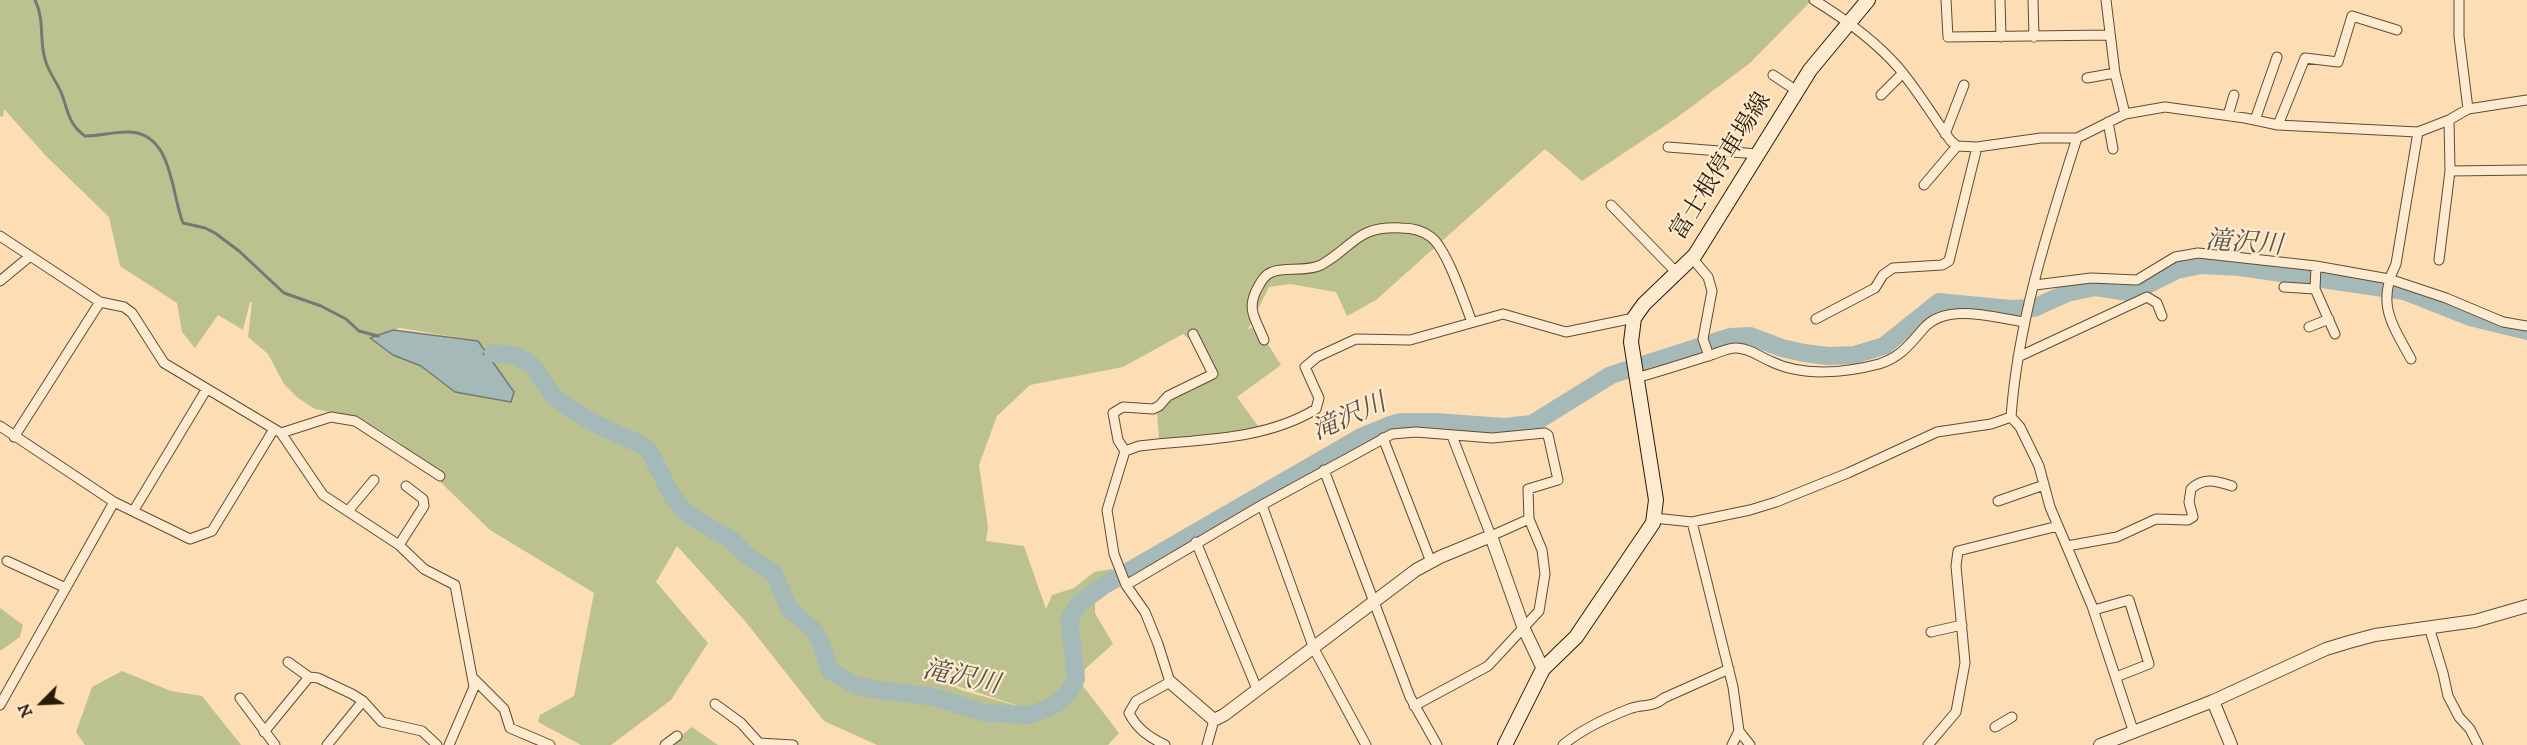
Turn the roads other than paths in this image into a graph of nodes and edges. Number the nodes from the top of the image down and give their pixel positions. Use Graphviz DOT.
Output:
graph roads {
  1 [pos="1814,0"];
  2 [pos="1868,0"];
  3 [pos="1946,0"];
  4 [pos="2000,0"];
  5 [pos="2033,0"];
  6 [pos="2106,0"];
  7 [pos="2459,0"];
  8 [pos="1850,22"];
  9 [pos="2397,30"];
  10 [pos="2110,35"];
  11 [pos="2001,38"];
  12 [pos="2034,38"];
  13 [pos="2277,57"];
  14 [pos="1903,73"];
  15 [pos="2115,73"];
  16 [pos="1773,75"];
  17 [pos="2087,78"];
  18 [pos="1964,85"];
  19 [pos="1797,91"];
  20 [pos="1881,95"];
  21 [pos="2234,95"];
  22 [pos="2527,100"];
  23 [pos="2468,109"];
  24 [pos="2125,114"];
  25 [pos="2228,116"];
  26 [pos="2255,120"];
  27 [pos="2449,120"];
  28 [pos="2108,122"];
  29 [pos="2278,125"];
  30 [pos="2418,132"];
  31 [pos="1946,134"];
  32 [pos="2077,138"];
  33 [pos="1956,146"];
  34 [pos="1668,147"];
  35 [pos="1977,147"];
  36 [pos="2113,148"];
  37 [pos="1758,154"];
  38 [pos="2527,170"];
  39 [pos="2450,171"];
  40 [pos="1924,185"];
  41 [pos="1611,205"];
  42 [pos="0,236"];
  43 [pos="29,257"];
  44 [pos="1692,258"];
  45 [pos="2439,260"];
  46 [pos="2316,266"];
  47 [pos="1677,273"];
  48 [pos="2389,279"];
  49 [pos="0,281"];
  50 [pos="2035,285"];
  51 [pos="2284,287"];
  52 [pos="2315,289"];
  53 [pos="100,302"];
  54 [pos="2162,316"];
  55 [pos="1634,318"];
  56 [pos="1816,319"];
  57 [pos="2025,319"];
  58 [pos="2329,319"];
  59 [pos="1472,322"];
  60 [pos="2527,326"];
  61 [pos="2309,327"];
  62 [pos="1193,334"];
  63 [pos="2335,334"];
  64 [pos="1264,340"];
  65 [pos="1709,356"];
  66 [pos="2018,357"];
  67 [pos="2411,359"];
  68 [pos="1636,378"];
  69 [pos="206,390"];
  70 [pos="2011,417"];
  71 [pos="0,426"];
  72 [pos="277,431"];
  73 [pos="1452,436"];
  74 [pos="14,437"];
  75 [pos="1383,438"];
  76 [pos="1125,451"];
  77 [pos="1324,470"];
  78 [pos="440,476"];
  79 [pos="374,480"];
  80 [pos="2044,485"];
  81 [pos="406,486"];
  82 [pos="2232,486"];
  83 [pos="1998,501"];
  84 [pos="114,502"];
  85 [pos="1262,505"];
  86 [pos="134,510"];
  87 [pos="348,511"];
  88 [pos="1654,518"];
  89 [pos="1529,519"];
  90 [pos="1692,522"];
  91 [pos="2058,526"];
  92 [pos="1491,536"];
  93 [pos="1196,542"];
  94 [pos="399,545"];
  95 [pos="2067,546"];
  96 [pos="7,561"];
  97 [pos="1431,562"];
  98 [pos="1125,581"];
  99 [pos="66,588"];
  100 [pos="1374,601"];
  101 [pos="2527,606"];
  102 [pos="2094,610"];
  103 [pos="1962,625"];
  104 [pos="2428,627"];
  105 [pos="1524,629"];
  106 [pos="1931,632"];
  107 [pos="1314,649"];
  108 [pos="288,662"];
  109 [pos="1543,669"];
  110 [pos="1729,669"];
  111 [pos="309,677"];
  112 [pos="2116,677"];
  113 [pos="474,679"];
  114 [pos="1170,682"];
  115 [pos="1257,689"];
  116 [pos="240,698"];
  117 [pos="363,701"];
  118 [pos="2213,701"];
  119 [pos="715,704"];
  120 [pos="0,705"];
  121 [pos="1414,706"];
  122 [pos="2012,717"];
  123 [pos="1214,720"];
  124 [pos="1995,727"];
  125 [pos="1739,731"];
  126 [pos="264,732"];
  127 [pos="2134,733"];
  128 [pos="677,736"];
  129 [pos="759,744"];
  130 [pos="275,745"];
  131 [pos="327,745"];
  132 [pos="437,745"];
  133 [pos="449,745"];
  134 [pos="550,745"];
  135 [pos="665,745"];
  136 [pos="792,745"];
  137 [pos="1165,745"];
  138 [pos="1207,745"];
  139 [pos="1366,745"];
  140 [pos="1437,745"];
  141 [pos="1505,745"];
  142 [pos="1563,745"];
  143 [pos="1732,745"];
  144 [pos="1749,745"];
  145 [pos="1928,745"];
  146 [pos="2100,745"];
  147 [pos="2231,745"];
  148 [pos="2478,745"];
  1 -- 8 [label="street"];
  2 -- 8 [label="main road, 富士根停車場線"];
  3 -- 11 [label="street"];
  4 -- 11 [label="street"];
  5 -- 12 [label="street"];
  6 -- 10 [label="street"];
  7 -- 23 [label="street"];
  8 -- 14 [label="street"];
  8 -- 19 [label="main road, 富士根停車場線"];
  9 -- 29 [label="street"];
  10 -- 12 [label="street"];
  10 -- 15 [label="street"];
  11 -- 12 [label="street"];
  13 -- 26 [label="street"];
  14 -- 20 [label="street"];
  14 -- 31 [label="street"];
  15 -- 17 [label="street"];
  15 -- 24 [label="street"];
  16 -- 19 [label="street"];
  18 -- 31 [label="street"];
  19 -- 37 [label="main road, 富士根停車場線"];
  21 -- 25 [label="street"];
  22 -- 23 [label="street"];
  23 -- 27 [label="street"];
  24 -- 25 [label="street"];
  24 -- 28 [label="street"];
  25 -- 26 [label="street"];
  26 -- 29 [label="street"];
  27 -- 30 [label="street"];
  27 -- 39 [label="street"];
  28 -- 32 [label="street"];
  28 -- 36 [label="street"];
  29 -- 30 [label="street"];
  30 -- 48 [label="street"];
  31 -- 33 [label="street"];
  32 -- 35 [label="street"];
  32 -- 50 [label="street"];
  33 -- 35 [label="street"];
  33 -- 40 [label="street"];
  34 -- 37 [label="street"];
  35 -- 56 [label="street"];
  37 -- 44 [label="main road, 富士根停車場線"];
  38 -- 39 [label="street"];
  39 -- 45 [label="street"];
  41 -- 47 [label="street"];
  42 -- 43 [label="street"];
  43 -- 49 [label="street"];
  43 -- 53 [label="street"];
  44 -- 47 [label="main road, 富士根停車場線"];
  44 -- 65 [label="street"];
  46 -- 48 [label="street"];
  46 -- 50 [label="street"];
  46 -- 52 [label="street"];
  47 -- 55 [label="main road, 富士根停車場線"];
  48 -- 60 [label="street"];
  48 -- 67 [label="street"];
  50 -- 57 [label="street"];
  51 -- 52 [label="street"];
  52 -- 58 [label="street"];
  53 -- 69 [label="street"];
  53 -- 74 [label="street"];
  54 -- 66 [label="street"];
  55 -- 59 [label="street"];
  55 -- 68 [label="main road"];
  57 -- 65 [label="street"];
  57 -- 66 [label="street"];
  58 -- 61 [label="street"];
  58 -- 63 [label="street"];
  59 -- 64 [label="street"];
  59 -- 76 [label="street"];
  62 -- 76 [label="street"];
  65 -- 68 [label="street"];
  66 -- 70 [label="street"];
  68 -- 88 [label="main road"];
  69 -- 72 [label="street"];
  69 -- 86 [label="street"];
  70 -- 80 [label="street"];
  70 -- 90 [label="street"];
  71 -- 74 [label="street"];
  72 -- 78 [label="street"];
  72 -- 86 [label="street"];
  72 -- 87 [label="street"];
  73 -- 75 [label="street"];
  73 -- 89 [label="street"];
  73 -- 92 [label="street"];
  74 -- 84 [label="street"];
  75 -- 77 [label="street"];
  75 -- 97 [label="street"];
  76 -- 98 [label="street"];
  77 -- 85 [label="street"];
  77 -- 100 [label="street"];
  79 -- 87 [label="street"];
  80 -- 83 [label="street"];
  80 -- 91 [label="street"];
  81 -- 94 [label="street"];
  82 -- 95 [label="street"];
  84 -- 86 [label="street"];
  84 -- 99 [label="street"];
  85 -- 93 [label="street"];
  85 -- 107 [label="street"];
  87 -- 94 [label="street"];
  88 -- 90 [label="street"];
  88 -- 109 [label="main road"];
  89 -- 92 [label="street"];
  89 -- 105 [label="street"];
  90 -- 110 [label="street"];
  91 -- 95 [label="street"];
  91 -- 103 [label="street"];
  92 -- 97 [label="street"];
  92 -- 105 [label="street"];
  93 -- 98 [label="street"];
  93 -- 115 [label="street"];
  94 -- 113 [label="street"];
  95 -- 102 [label="street"];
  96 -- 99 [label="street"];
  97 -- 100 [label="street"];
  98 -- 114 [label="street"];
  99 -- 120 [label="street"];
  100 -- 107 [label="street"];
  100 -- 121 [label="street"];
  101 -- 104 [label="street"];
  102 -- 112 [label="street"];
  102 -- 112 [label="street"];
  103 -- 106 [label="street"];
  103 -- 145 [label="street"];
  104 -- 118 [label="street"];
  104 -- 148 [label="street"];
  105 -- 109 [label="street"];
  105 -- 121 [label="street"];
  107 -- 115 [label="street"];
  107 -- 139 [label="street"];
  108 -- 111 [label="street"];
  109 -- 141 [label="main road"];
  110 -- 125 [label="street"];
  110 -- 142 [label="street"];
  111 -- 117 [label="street"];
  111 -- 126 [label="street"];
  112 -- 127 [label="street"];
  113 -- 133 [label="street"];
  113 -- 134 [label="street"];
  114 -- 123 [label="street"];
  114 -- 137 [label="street"];
  115 -- 123 [label="street"];
  116 -- 126 [label="street"];
  117 -- 131 [label="street"];
  117 -- 132 [label="street"];
  118 -- 127 [label="street"];
  118 -- 147 [label="street"];
  119 -- 129 [label="street"];
  121 -- 140 [label="street"];
  122 -- 124 [label="street"];
  123 -- 138 [label="street"];
  125 -- 143 [label="street"];
  125 -- 144 [label="street"];
  126 -- 130 [label="street"];
  127 -- 146 [label="street"];
  128 -- 135 [label="street"];
  129 -- 136 [label="street"];
}
